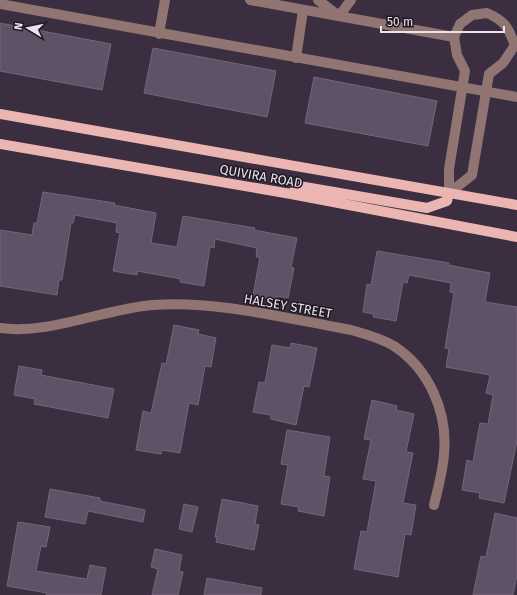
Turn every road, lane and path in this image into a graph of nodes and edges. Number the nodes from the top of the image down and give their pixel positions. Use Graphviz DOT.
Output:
graph roads {
  1 [pos="165,0"];
  2 [pos="250,0"];
  3 [pos="318,0"];
  4 [pos="351,0"];
  5 [pos="0,4"];
  6 [pos="22,4"];
  7 [pos="303,10"];
  8 [pos="339,16"];
  9 [pos="159,34"];
  10 [pos="454,37"];
  11 [pos="516,45"];
  12 [pos="296,58"];
  13 [pos="462,88"];
  14 [pos="486,92"];
  15 [pos="517,97"];
  16 [pos="0,114"];
  17 [pos="0,144"];
  18 [pos="448,193"];
  19 [pos="291,194"];
  20 [pos="517,205"];
  21 [pos="517,237"];
  22 [pos="0,328"];
  23 [pos="434,505"];
  1 -- 9 [label="street"];
  2 -- 7 [label="street"];
  3 -- 8 [label="street"];
  4 -- 8 [label="street"];
  5 -- 6 [label="street"];
  6 -- 9 [label="street"];
  7 -- 8 [label="street"];
  7 -- 12 [label="street"];
  8 -- 10 [label="street"];
  9 -- 12 [label="street"];
  10 -- 11 [label="street"];
  10 -- 13 [label="street"];
  11 -- 14 [label="street"];
  12 -- 13 [label="street"];
  13 -- 14 [label="street"];
  13 -- 18 [label="street"];
  14 -- 15 [label="street"];
  14 -- 18 [label="street"];
  16 -- 18 [label="main road, QUIVIRA ROAD"];
  17 -- 19 [label="main road, QUIVIRA ROAD"];
  18 -- 19 [label="main road"];
  18 -- 20 [label="main road, QUIVIRA ROAD"];
  19 -- 21 [label="main road, QUIVIRA ROAD"];
  22 -- 23 [label="street, HALSEY STREET"];
}
